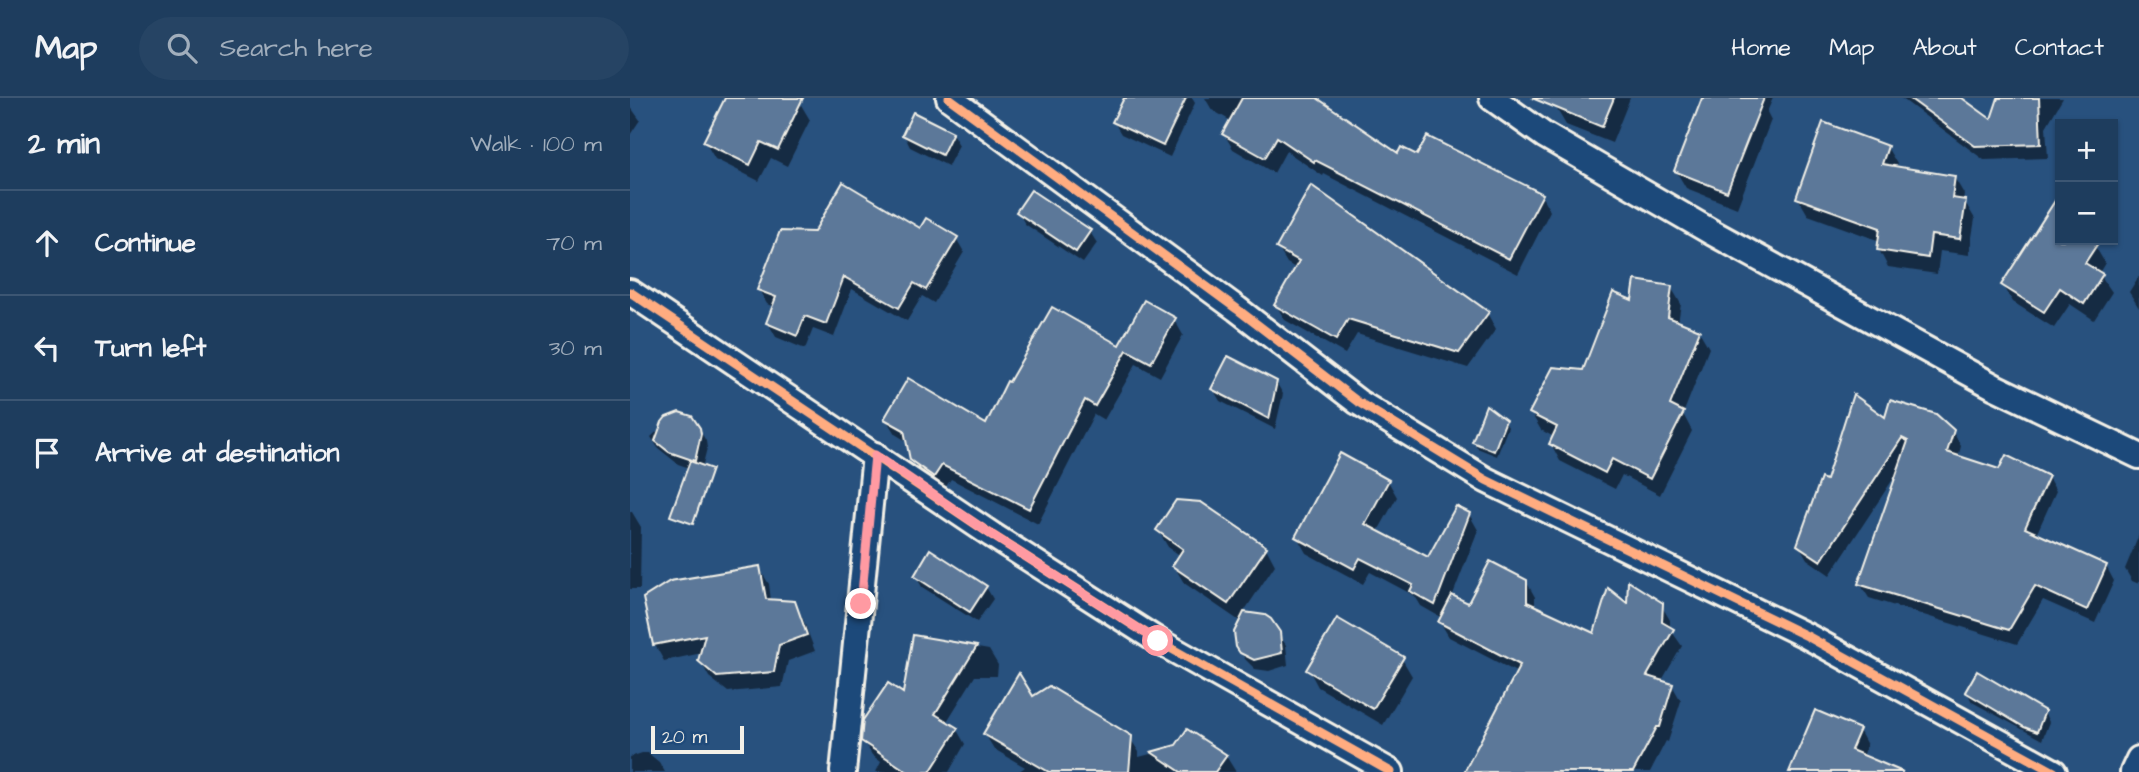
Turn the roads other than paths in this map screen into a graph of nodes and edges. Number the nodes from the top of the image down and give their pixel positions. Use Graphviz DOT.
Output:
graph roads {
  1 [pos="949,98"];
  2 [pos="1492,98"];
  3 [pos="630,292"];
  4 [pos="875,455"];
  5 [pos="2139,456"];
  6 [pos="2139,759"];
  7 [pos="843,772"];
  8 [pos="1391,772"];
  9 [pos="2054,772"];
  10 [pos="2133,772"];
  1 -- 9 [label="street"];
  2 -- 5 [label="street"];
  3 -- 4 [label="street"];
  4 -- 7 [label="street"];
  4 -- 8 [label="street"];
  6 -- 10 [label="street"];
}
